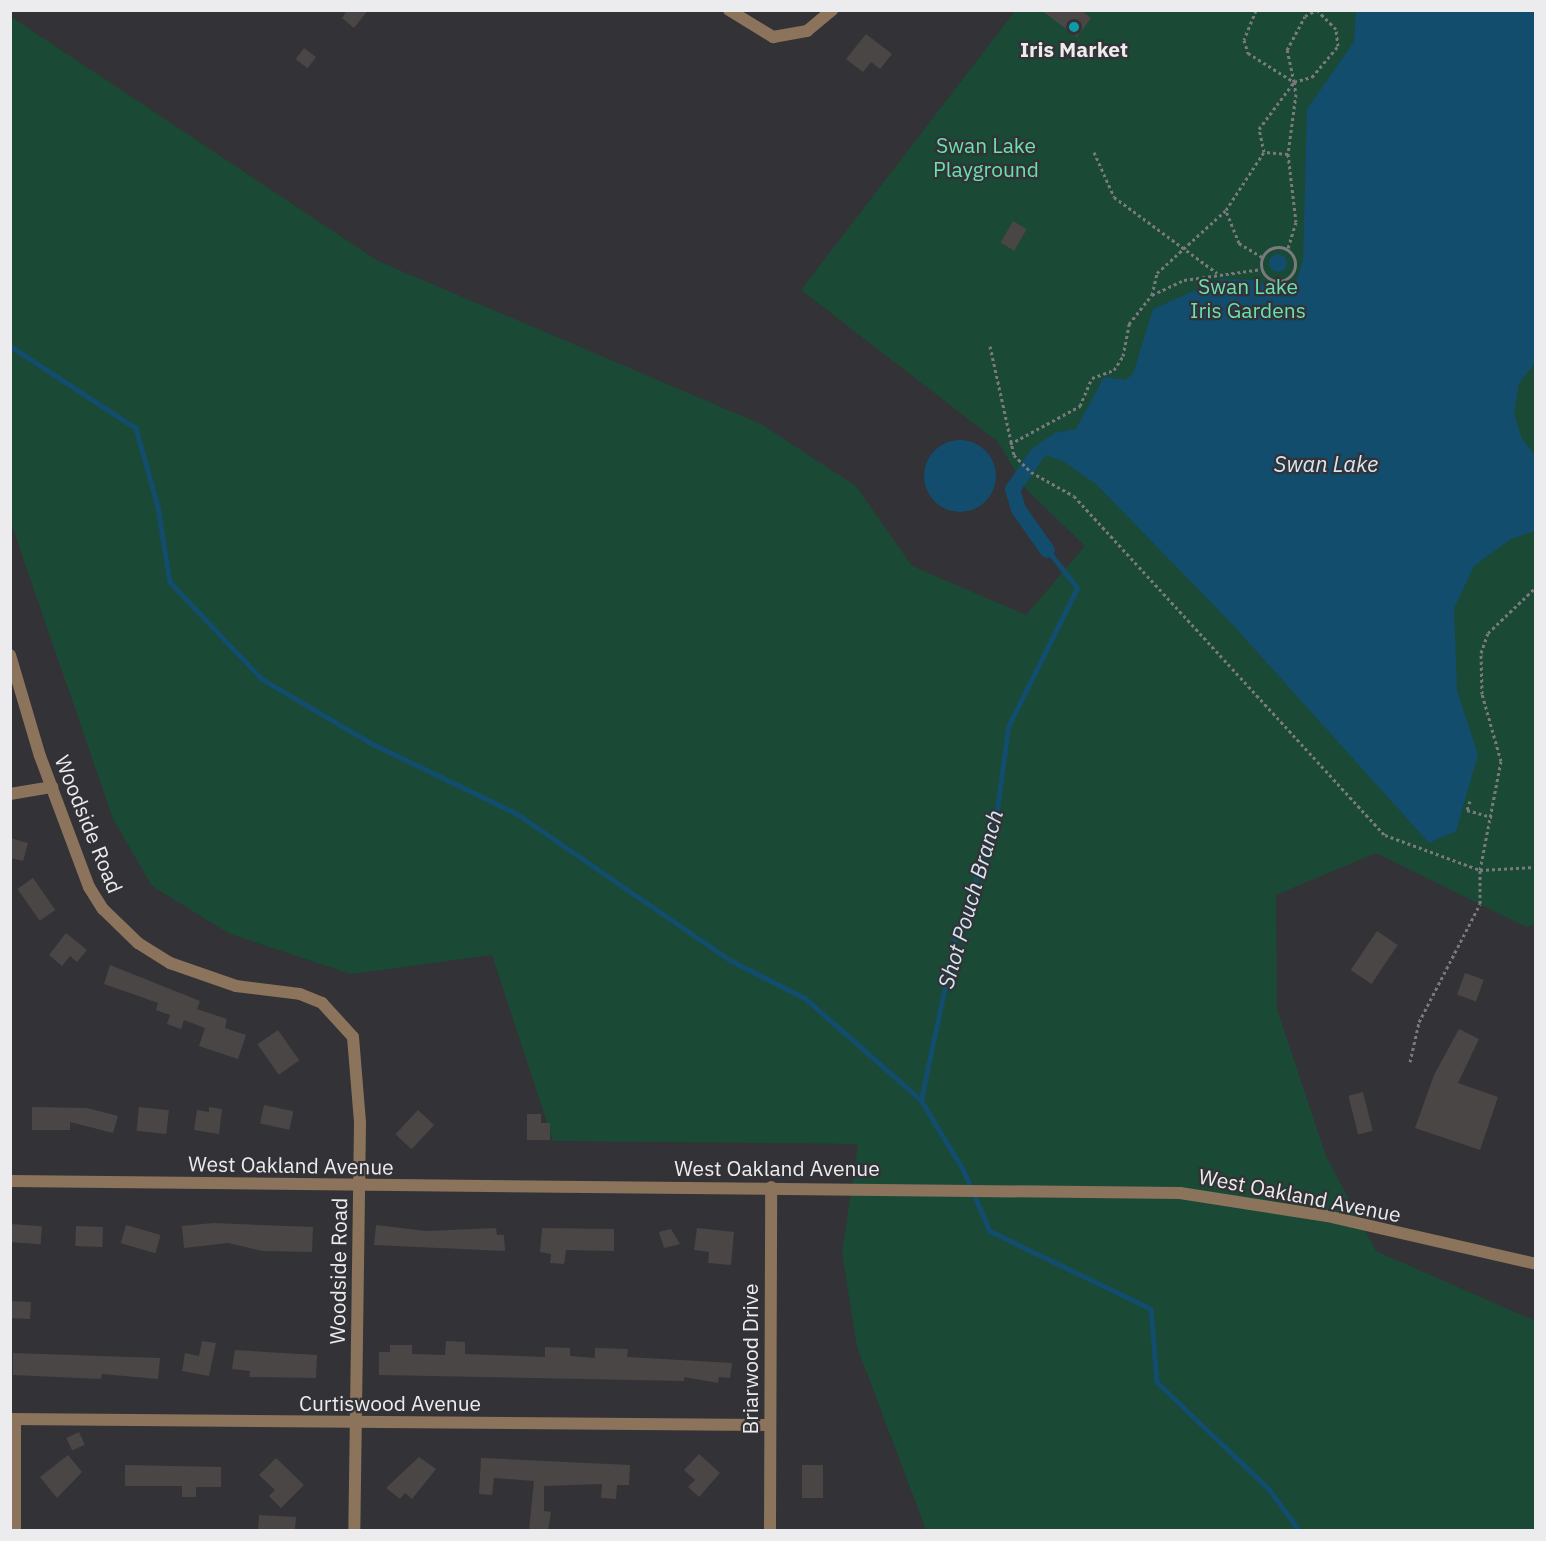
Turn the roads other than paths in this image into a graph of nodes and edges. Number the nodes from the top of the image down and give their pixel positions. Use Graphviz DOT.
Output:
graph roads {
  1 [pos="729,10"];
  2 [pos="832,10"];
  3 [pos="10,655"];
  4 [pos="52,787"];
  5 [pos="10,794"];
  6 [pos="10,1181"];
  7 [pos="359,1185"];
  8 [pos="771,1187"];
  9 [pos="1536,1264"];
  10 [pos="13,1419"];
  11 [pos="355,1422"];
  12 [pos="768,1425"];
  13 [pos="15,1530"];
  14 [pos="354,1530"];
  15 [pos="770,1530"];
  1 -- 2 [label="street"];
  3 -- 4 [label="street, Woodside Road"];
  4 -- 5 [label="street"];
  4 -- 7 [label="street, Woodside Road"];
  6 -- 7 [label="street, West Oakland Avenue"];
  7 -- 8 [label="street, West Oakland Avenue"];
  7 -- 11 [label="street, Woodside Road"];
  8 -- 9 [label="street, West Oakland Avenue"];
  8 -- 12 [label="street, Briarwood Drive"];
  10 -- 11 [label="street, Curtiswood Avenue"];
  10 -- 13 [label="street"];
  11 -- 12 [label="street, Curtiswood Avenue"];
  11 -- 14 [label="street, Woodside Road"];
  12 -- 15 [label="street, Briarwood Drive"];
}
